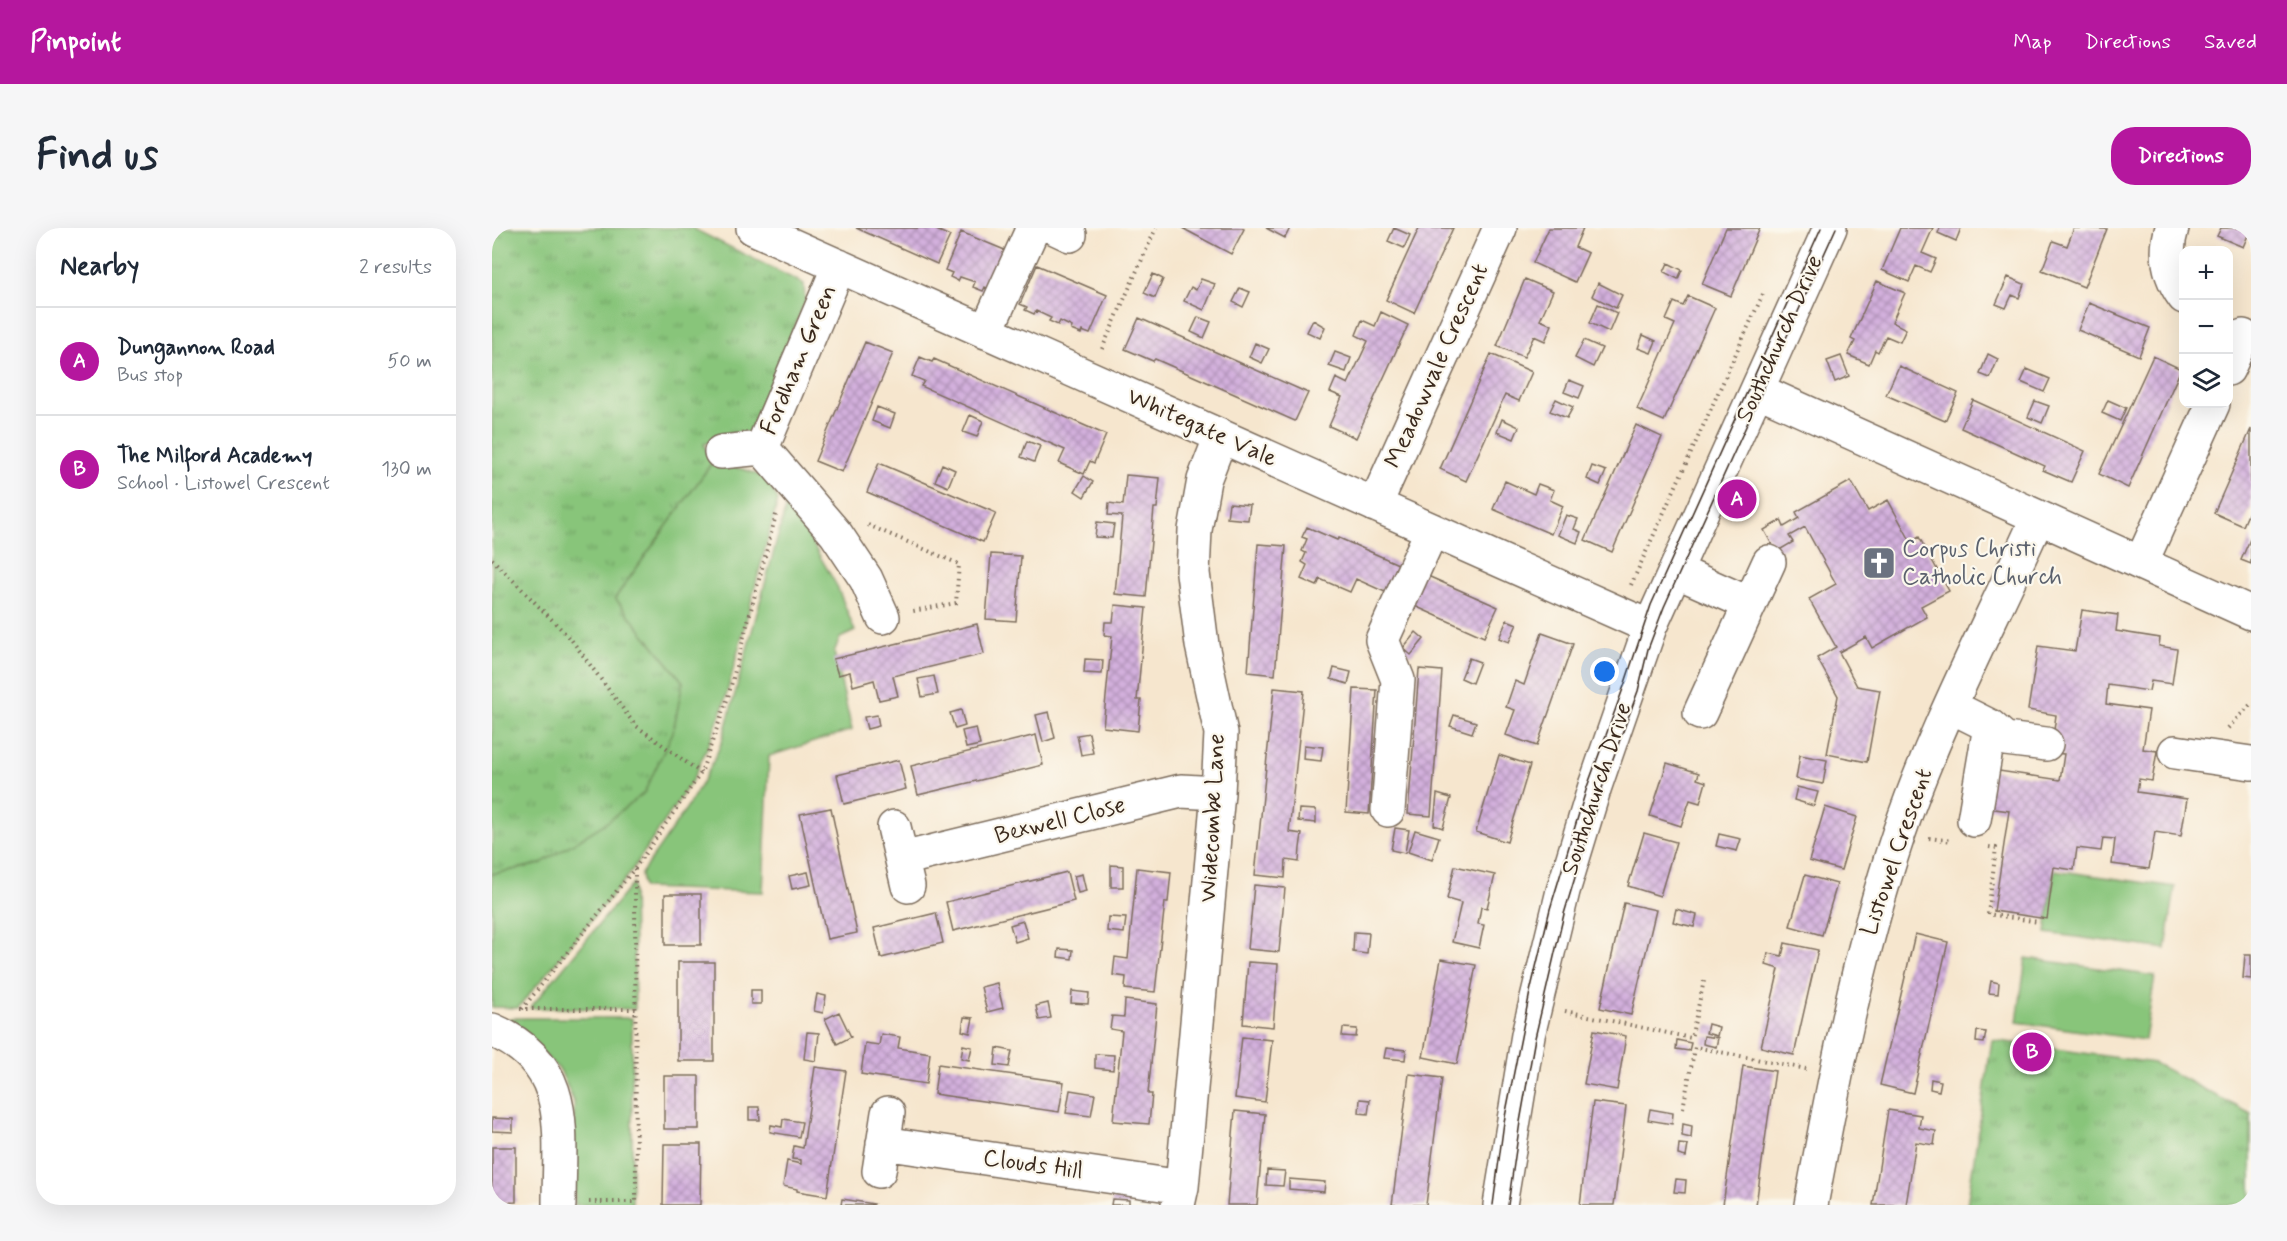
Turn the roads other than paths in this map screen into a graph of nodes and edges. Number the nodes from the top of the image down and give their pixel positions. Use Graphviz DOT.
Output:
graph roads {
  1 [pos="753,228"];
  2 [pos="1033,228"];
  3 [pos="1500,228"];
  4 [pos="1830,228"];
  5 [pos="2172,228"];
  6 [pos="839,266"];
  7 [pos="2179,289"];
  8 [pos="986,332"];
  9 [pos="2241,334"];
  10 [pos="2233,357"];
  11 [pos="1757,390"];
  12 [pos="2211,408"];
  13 [pos="1221,436"];
  14 [pos="762,448"];
  15 [pos="721,452"];
  16 [pos="1375,505"];
  17 [pos="2038,517"];
  18 [pos="1432,530"];
  19 [pos="1769,562"];
  20 [pos="2141,563"];
  21 [pos="1676,571"];
  22 [pos="1750,604"];
  23 [pos="2251,613"];
  24 [pos="883,617"];
  25 [pos="1650,627"];
  26 [pos="1950,706"];
  27 [pos="1700,713"];
  28 [pos="1990,726"];
  29 [pos="2046,744"];
  30 [pos="2175,752"];
  31 [pos="2251,764"];
  32 [pos="1218,793"];
  33 [pos="1388,810"];
  34 [pos="894,827"];
  35 [pos="1972,830"];
  36 [pos="502,1019"];
  37 [pos="884,1142"];
  38 [pos="1180,1196"];
  39 [pos="559,1203"];
  40 [pos="1500,1205"];
  41 [pos="1811,1205"];
  1 -- 6 [label="street, Whitegate Vale"];
  2 -- 8 [label="street"];
  3 -- 16 [label="street, Meadowvale Crescent"];
  4 -- 11 [label="street, Southchurch Drive"];
  5 -- 7 [label="street"];
  6 -- 8 [label="street, Whitegate Vale"];
  6 -- 14 [label="street, Fordham Green"];
  8 -- 13 [label="street, Whitegate Vale"];
  9 -- 10 [label="street"];
  11 -- 17 [label="street"];
  11 -- 21 [label="street, Southchurch Drive"];
  12 -- 20 [label="street"];
  13 -- 16 [label="street, Whitegate Vale"];
  13 -- 32 [label="street, Widecombe Lane"];
  14 -- 15 [label="street, Fordham Green"];
  14 -- 24 [label="street"];
  16 -- 18 [label="street, Whitegate Vale"];
  17 -- 20 [label="street"];
  17 -- 26 [label="street, Listowel Crescent"];
  18 -- 25 [label="street, Whitegate Vale"];
  18 -- 33 [label="street"];
  19 -- 22 [label="street"];
  20 -- 23 [label="street"];
  21 -- 22 [label="street"];
  21 -- 25 [label="street, Southchurch Drive"];
  22 -- 27 [label="street"];
  25 -- 40 [label="street, Southchurch Drive"];
  26 -- 28 [label="street"];
  26 -- 41 [label="street, Listowel Crescent"];
  28 -- 29 [label="street"];
  28 -- 35 [label="street"];
  30 -- 31 [label="street"];
  32 -- 34 [label="street, Bexwell Close"];
  32 -- 38 [label="street, Widecombe Lane"];
  36 -- 39 [label="street"];
  37 -- 38 [label="street, Clouds Hill"];
}
